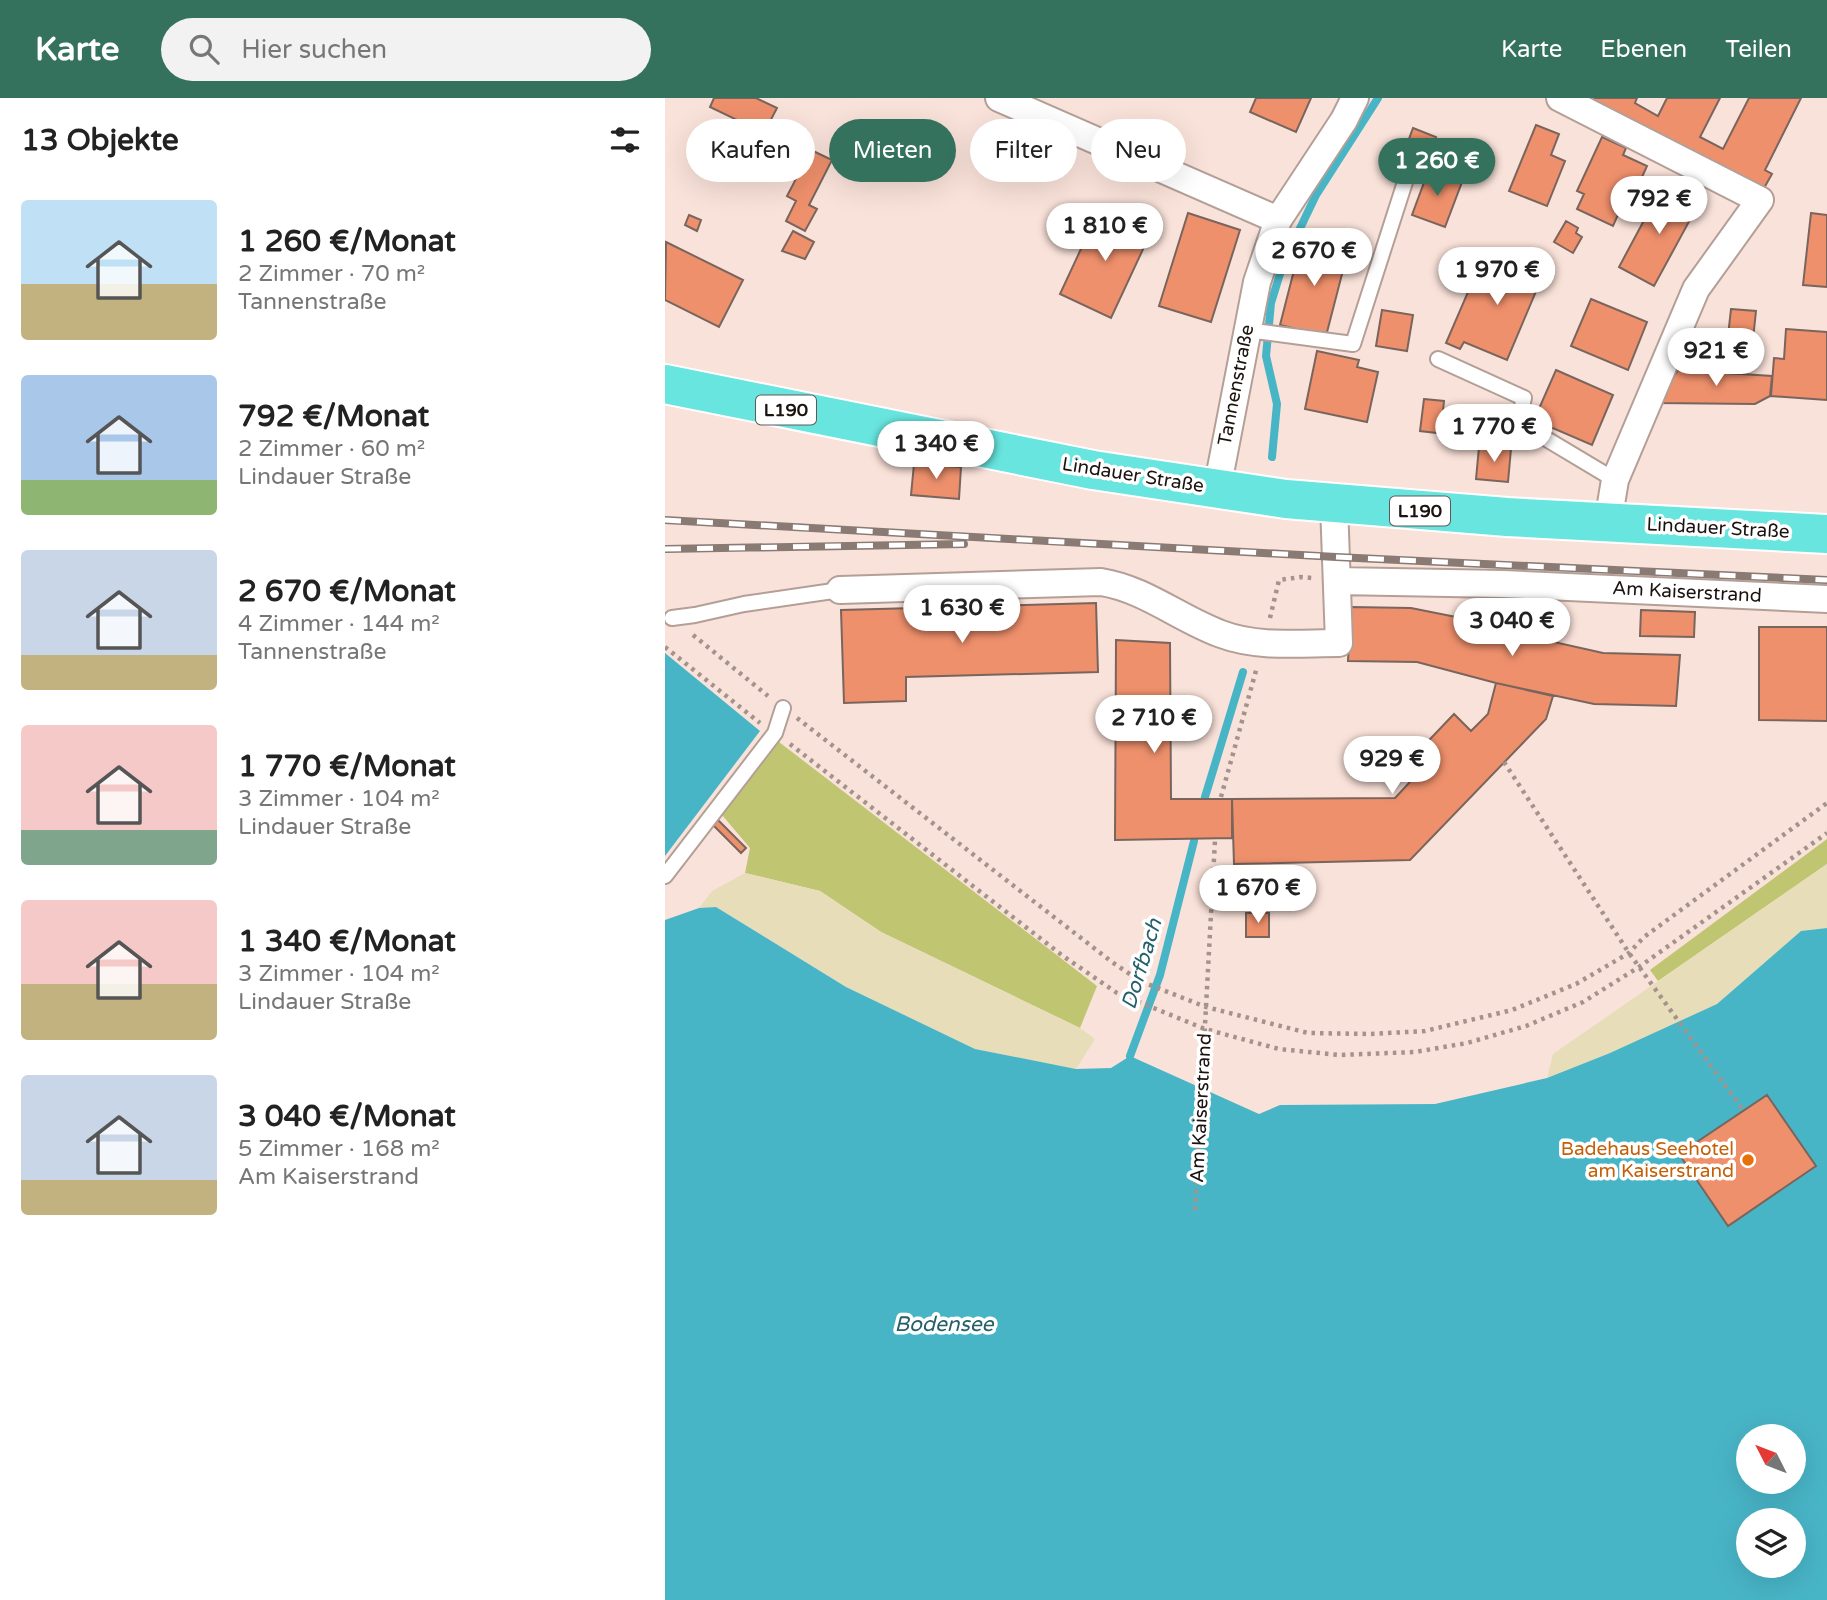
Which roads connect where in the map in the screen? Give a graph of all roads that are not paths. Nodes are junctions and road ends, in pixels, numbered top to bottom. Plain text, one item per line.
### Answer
1 (999, 98) edge
2 (1356, 98) edge
3 (1560, 98) edge
4 (1406, 179) dead end
5 (1278, 220) junction
6 (1254, 331) junction
7 (1438, 359) dead end
8 (665, 384) edge
9 (1615, 480) junction
10 (1217, 489) junction
11 (1334, 504) junction
12 (1608, 522) junction
13 (1827, 534) edge
14 (1337, 581) junction
15 (840, 590) joint
16 (1827, 599) edge
17 (672, 618) road end
18 (783, 708) road end
19 (665, 876) edge

1 - 5 street
2 - 5 street, Tannenstraße
3 - 9 street
4 - 6 lane
5 - 6 street, Tannenstraße
6 - 10 street, Tannenstraße
7 - 9 lane
8 - 10 main road, Lindauer Straße / L190
9 - 12 street
10 - 11 main road, Lindauer Straße / L190
11 - 12 main road, Lindauer Straße / L190
11 - 14 street
12 - 13 main road, Lindauer Straße / L190
14 - 15 street
14 - 16 street, Am Kaiserstrand
15 - 17 lane
18 - 19 lane

